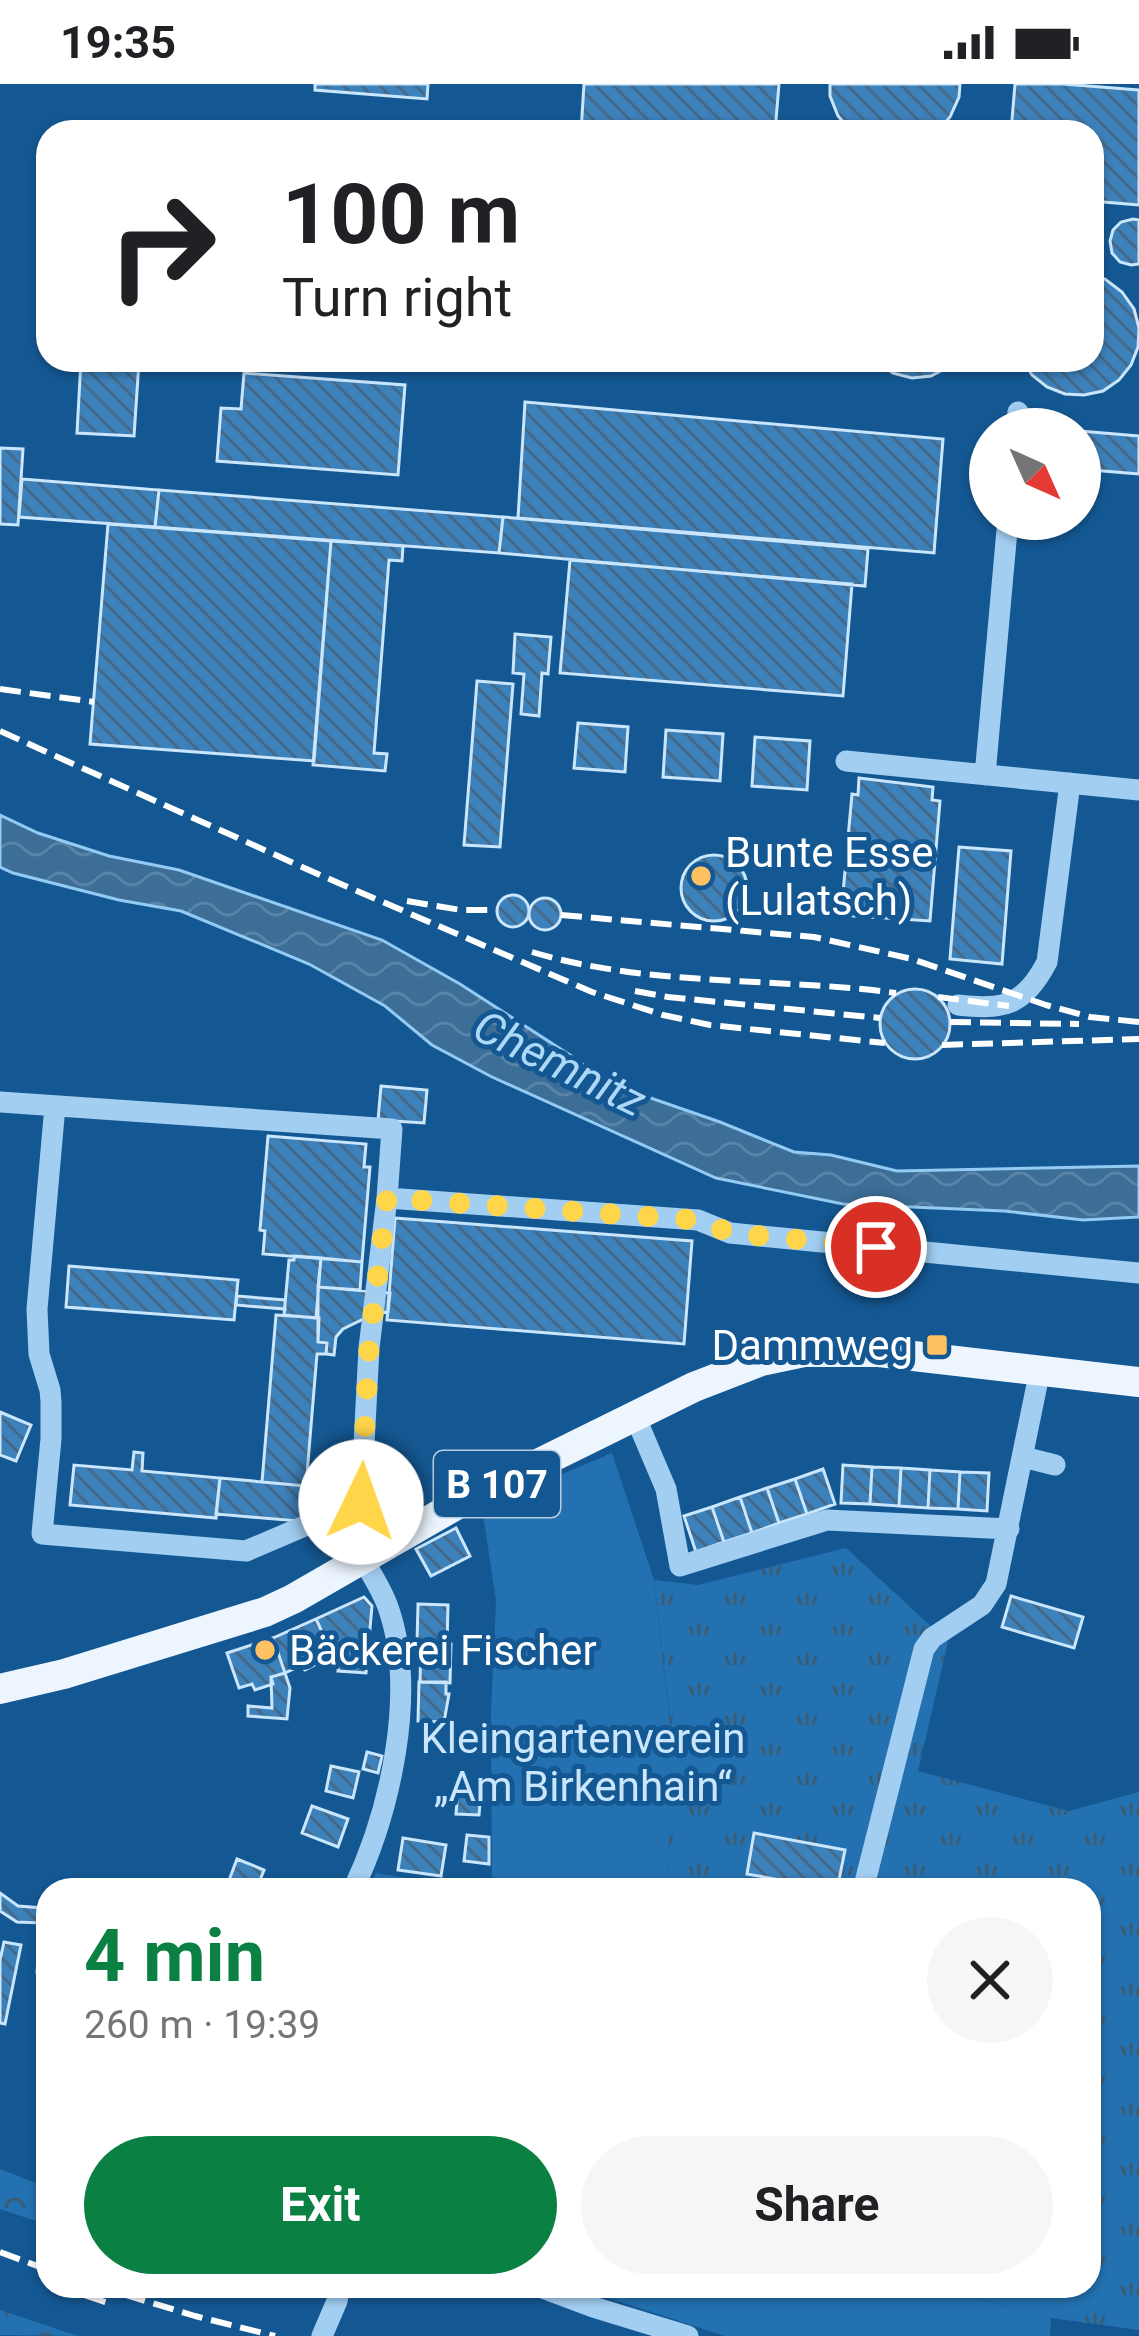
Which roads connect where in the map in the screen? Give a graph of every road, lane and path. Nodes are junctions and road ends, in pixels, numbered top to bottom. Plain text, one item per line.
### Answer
1 (1006, 540) edge
2 (846, 761) dead end
3 (985, 775) junction
4 (1070, 783) junction
5 (1139, 790) edge
6 (958, 1005) dead end
7 (0, 1102) edge
8 (55, 1106) junction
9 (387, 1198) junction
10 (1139, 1273) edge
11 (1040, 1370) junction
12 (1139, 1382) edge
13 (635, 1416) junction
14 (1023, 1457) junction
15 (1055, 1465) dead end
16 (361, 1502) junction
17 (1009, 1529) junction
18 (374, 1551) junction
19 (0, 1689) edge
20 (358, 1878) edge
21 (866, 1878) edge
22 (337, 2298) edge
23 (569, 2298) edge
24 (322, 2336) edge
25 (688, 2336) edge

1 - 3 street
2 - 3 street
3 - 4 street
4 - 5 street
4 - 6 street
7 - 8 street
8 - 9 street
8 - 16 street
9 - 10 street
9 - 16 street
11 - 12 main road, B 107
11 - 13 main road, B 107
11 - 14 street
13 - 17 street
13 - 18 main road, B 107
14 - 15 street
14 - 17 street
16 - 18 street
17 - 21 street
18 - 19 main road, B 107
18 - 20 street
22 - 24 street
23 - 25 street

